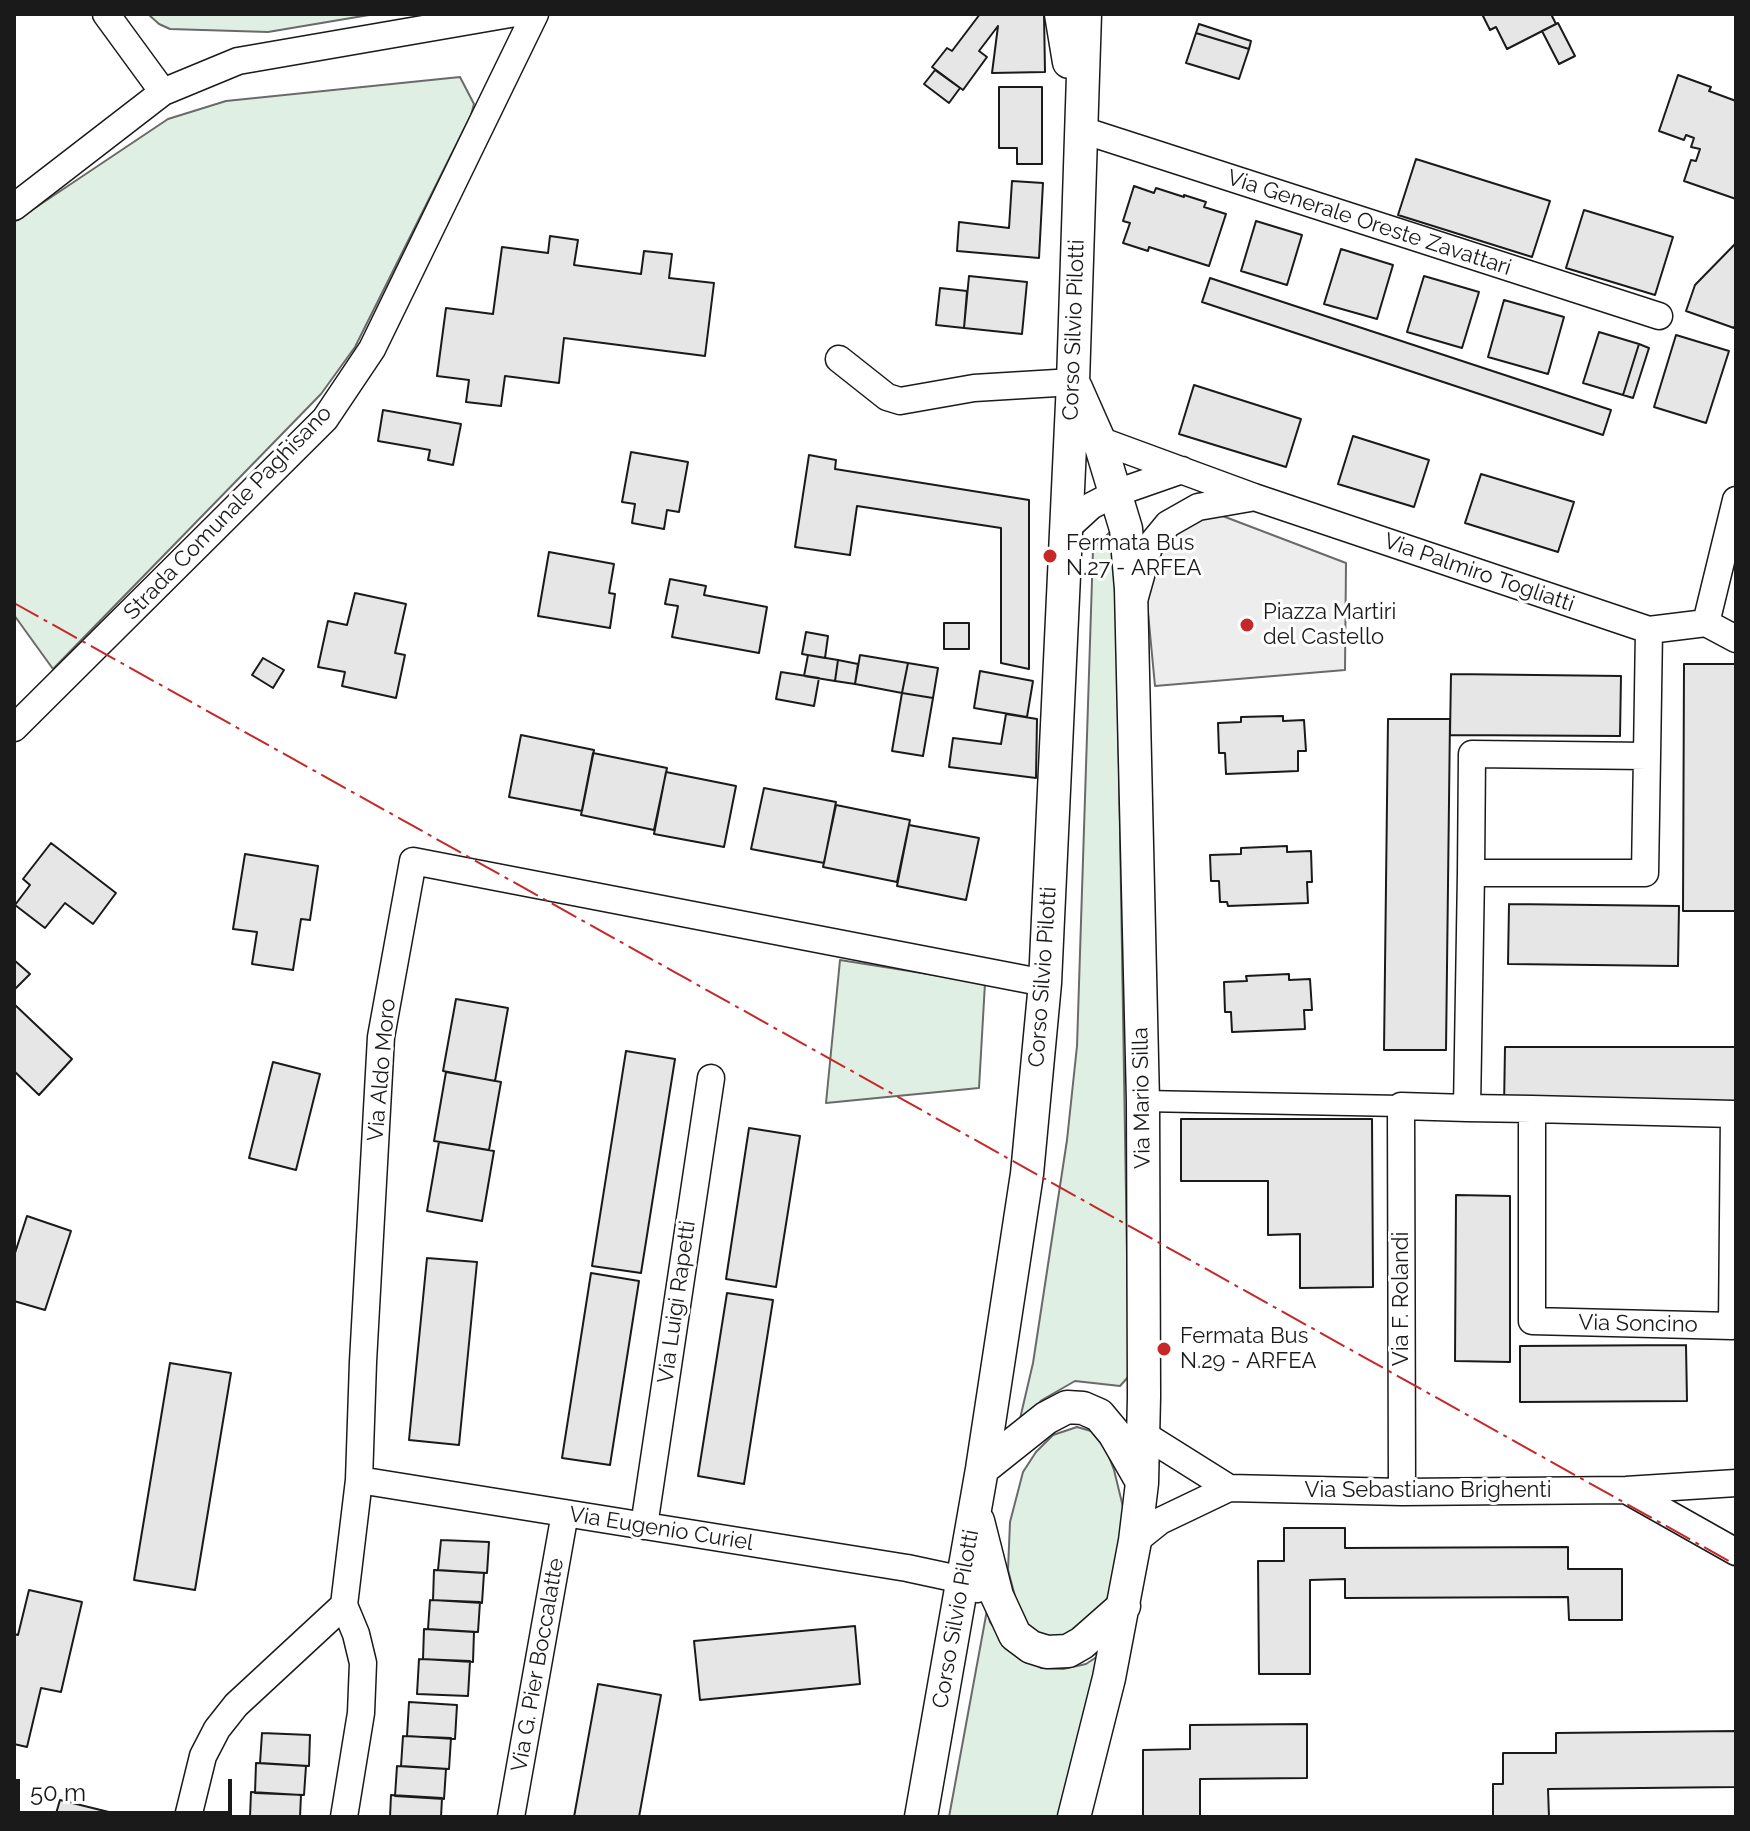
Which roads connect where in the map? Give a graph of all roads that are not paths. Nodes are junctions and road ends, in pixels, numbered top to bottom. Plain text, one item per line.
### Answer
1 (106, 14) edge
2 (510, 14) edge
3 (535, 14) edge
4 (1061, 14) edge
5 (1085, 14) edge
6 (163, 92) junction
7 (1079, 129) junction
8 (14, 207) edge
9 (1659, 316) dead end
10 (839, 359) dead end
11 (1073, 382) junction
12 (1099, 440) junction
13 (1182, 470) junction
14 (1116, 493) junction
15 (1254, 497) junction
16 (1736, 500) edge
17 (1067, 528) junction
18 (1132, 610) junction
19 (1706, 623) junction
20 (1649, 630) junction
21 (1736, 639) edge
22 (14, 728) edge
23 (1647, 756) junction
24 (1471, 873) junction
25 (1045, 983) junction
26 (711, 1078) dead end
27 (1143, 1101) junction
28 (1401, 1106) junction
29 (1467, 1108) junction
30 (1532, 1109) junction
31 (1143, 1434) junction
32 (982, 1469) junction
33 (359, 1480) junction
34 (1142, 1483) junction
35 (1736, 1483) edge
36 (1229, 1488) junction
37 (1626, 1490) junction
38 (1402, 1492) junction
39 (975, 1511) junction
40 (565, 1513) junction
41 (644, 1526) junction
42 (1135, 1541) junction
43 (1736, 1552) edge
44 (963, 1580) junction
45 (999, 1602) junction
46 (344, 1605) junction
47 (1124, 1606) junction
48 (188, 1817) edge
49 (344, 1817) edge
50 (511, 1817) edge
51 (921, 1817) edge
52 (1074, 1817) edge

1 - 6 street
2 - 6 street
3 - 22 street, Strada Comunale Paghisano
4 - 7 street, Corso Silvio Pilotti
5 - 7 street, Corso Silvio Pilotti
6 - 8 street
7 - 9 street, Via Generale Oreste Zavattari
7 - 11 street, Corso Silvio Pilotti
10 - 11 street
11 - 12 street, Via Mario Silla
11 - 17 street, Corso Silvio Pilotti
12 - 13 street, Via Palmiro Togliatti
12 - 14 street, Via Mario Silla
13 - 14 street
13 - 15 street, Via Palmiro Togliatti
14 - 17 street
14 - 18 street, Via Mario Silla
15 - 18 street, Via Palmiro Togliatti
15 - 20 street, Via Palmiro Togliatti
16 - 19 street
17 - 25 street, Corso Silvio Pilotti
18 - 27 street, Via Mario Silla
19 - 20 street, Via Palmiro Togliatti
19 - 21 street
20 - 23 street
23 - 24 street
23 - 24 street
24 - 29 street
25 - 32 street, Corso Silvio Pilotti
25 - 33 street, Via Aldo Moro
26 - 41 street, Via Luigi Rapetti
27 - 28 street, Via Soncino
27 - 31 street, Via Mario Silla
28 - 29 street, Via Soncino
28 - 38 street, Via F. Rolandi
29 - 30 street, Via Soncino
30 - 30 street, Via Soncino
31 - 34 street, Via Mario Silla
31 - 36 street
32 - 34 street
32 - 39 street, Corso Silvio Pilotti
33 - 40 street, Via Eugenio Curiel
33 - 46 street, Via Aldo Moro
34 - 42 street, Via Mario Silla
35 - 37 street, Via Sebastiano Brighenti
36 - 38 street, Via Sebastiano Brighenti
36 - 42 street
37 - 38 street, Via Sebastiano Brighenti
37 - 43 street, Via Sebastiano Brighenti
39 - 44 street, Corso Silvio Pilotti
39 - 45 street
40 - 41 street, Via Eugenio Curiel
40 - 50 street, Via G. Pier Boccalatte
41 - 44 street, Via Eugenio Curiel
42 - 47 street, Via Mario Silla
44 - 45 street, Via Eugenio Curiel
44 - 51 street, Corso Silvio Pilotti
45 - 47 street
46 - 48 street
46 - 49 street
47 - 52 street, Via Mario Silla

